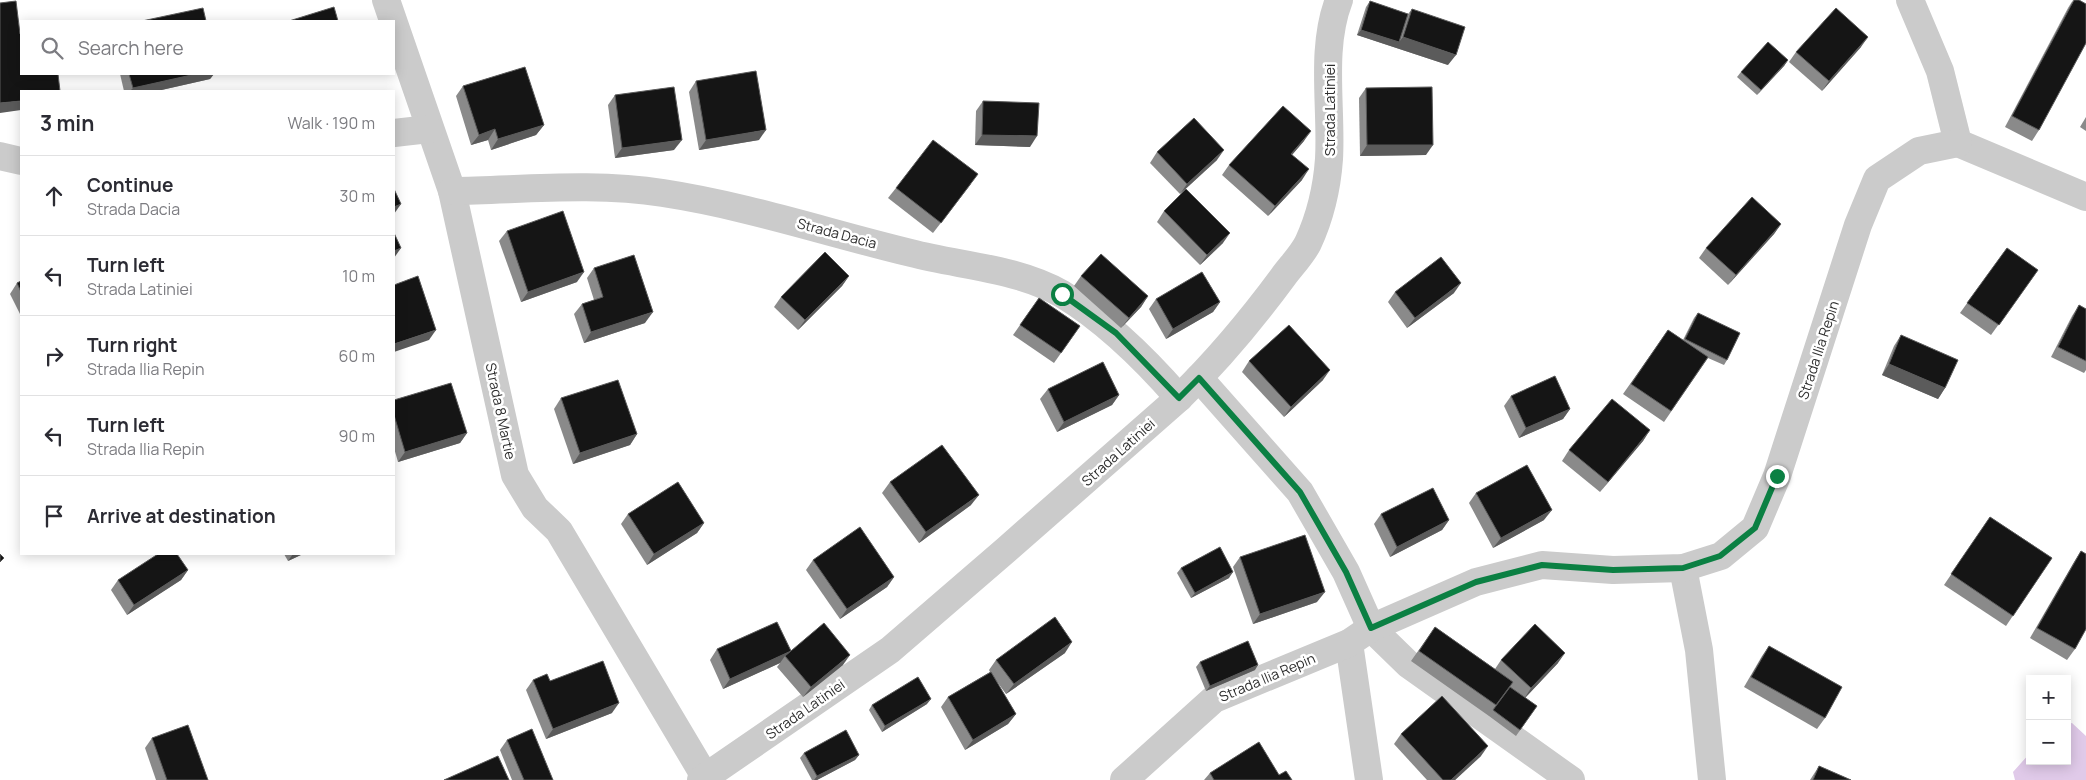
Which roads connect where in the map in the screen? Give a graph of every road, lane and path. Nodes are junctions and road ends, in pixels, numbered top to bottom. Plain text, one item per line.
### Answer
1 (386, 0) edge
2 (1339, 0) edge
3 (1910, 0) edge
4 (393, 20) edge
5 (395, 27) edge
6 (429, 129) junction
7 (395, 133) edge
8 (1958, 142) junction
9 (0, 156) edge
10 (20, 161) edge
11 (452, 191) junction
12 (2086, 197) edge
13 (1199, 378) junction
14 (1179, 398) junction
15 (1683, 568) junction
16 (1360, 636) junction
17 (704, 779) edge
18 (1124, 780) edge
19 (1369, 780) edge
20 (1571, 780) edge
21 (1712, 780) edge

1 - 4 street, Strada 8 Martie
2 - 13 street, Strada Latiniei
3 - 8 street
5 - 6 street, Strada 8 Martie
6 - 7 street
6 - 11 street, Strada 8 Martie
8 - 12 street
8 - 15 street, Strada Ilia Repin
9 - 10 street
11 - 14 street, Strada Dacia
11 - 17 street, Strada 8 Martie
13 - 14 street, Strada Latiniei
13 - 16 street
14 - 17 street, Strada Latiniei
15 - 16 street, Strada Ilia Repin
15 - 21 street
16 - 18 street, Strada Ilia Repin
16 - 19 street
16 - 20 street

